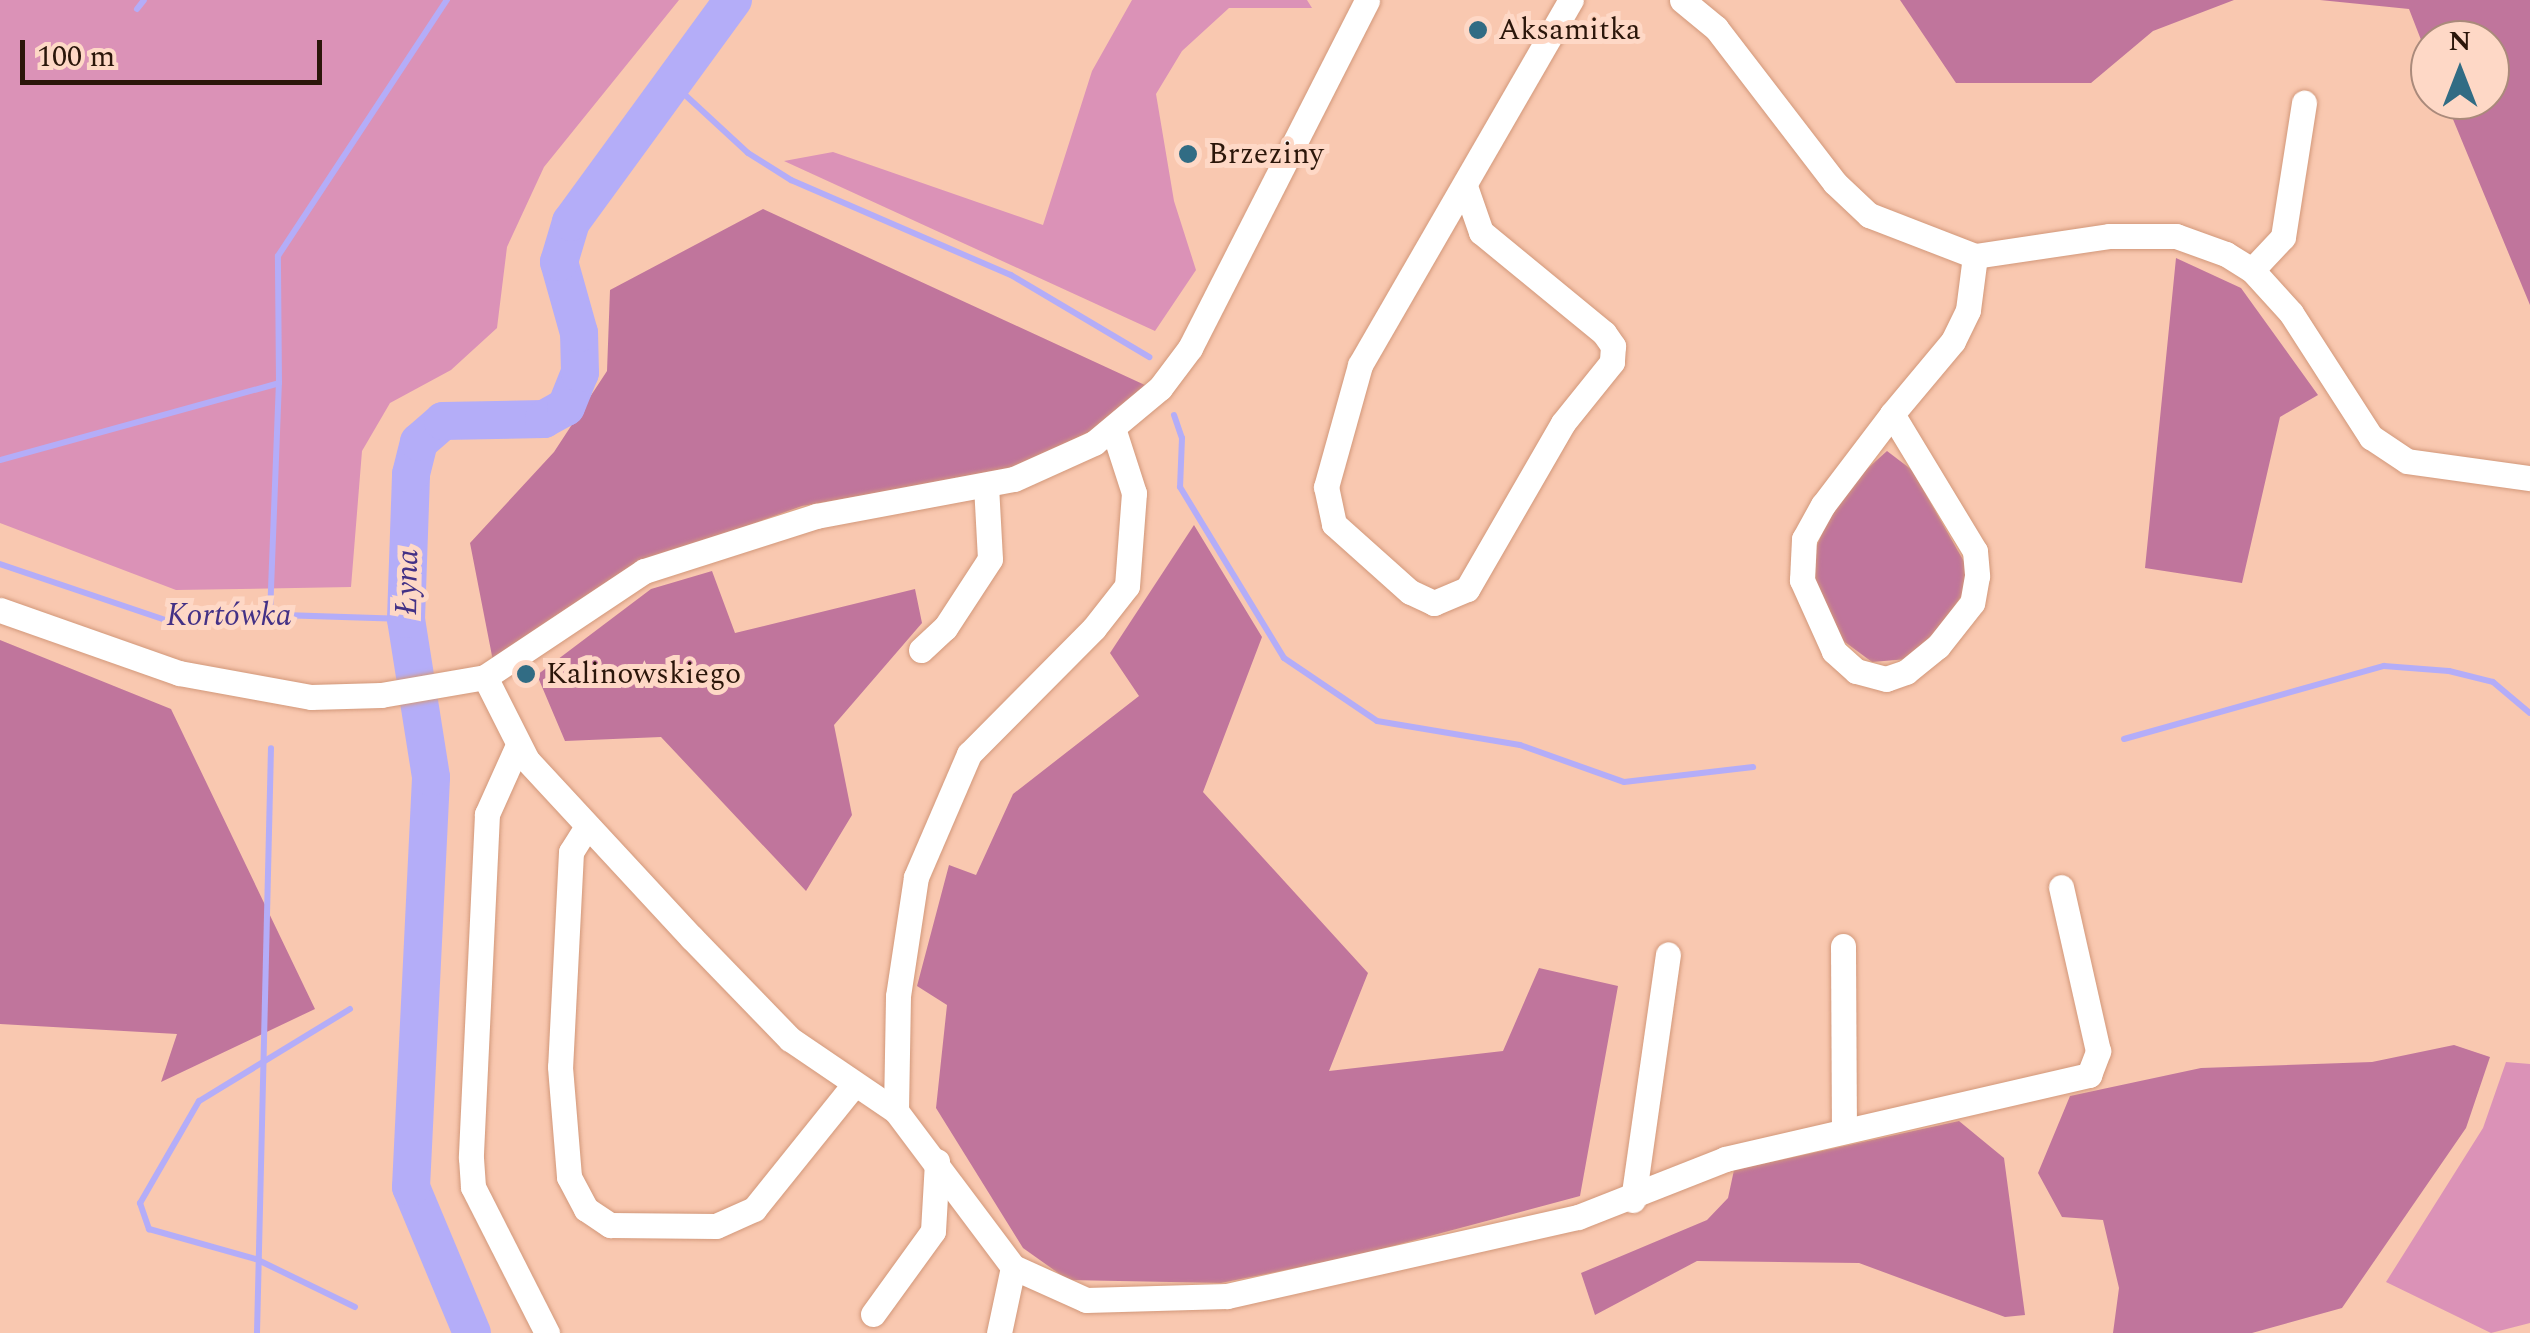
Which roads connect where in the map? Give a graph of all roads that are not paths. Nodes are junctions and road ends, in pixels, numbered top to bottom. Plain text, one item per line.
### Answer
1 (1367, 0) edge
2 (1572, 0) edge
3 (1682, 0) edge
4 (2304, 103) dead end
5 (1465, 186) junction
6 (1975, 256) junction
7 (2252, 270) junction
8 (1892, 414) junction
9 (1113, 428) junction
10 (2530, 478) edge
11 (986, 485) junction
12 (0, 610) edge
13 (921, 650) dead end
14 (485, 678) junction
15 (518, 745) junction
16 (586, 828) junction
17 (2060, 888) dead end
18 (1844, 946) dead end
19 (1668, 954) dead end
20 (852, 1086) junction
21 (896, 1111) junction
22 (1844, 1131) junction
23 (937, 1161) junction
24 (1633, 1200) junction
25 (1013, 1268) junction
26 (874, 1314) dead end
27 (548, 1333) edge
28 (1000, 1333) edge

1 - 9 street
2 - 5 street
3 - 6 street
4 - 7 street
5 - 5 street
6 - 7 street
6 - 8 street
7 - 10 street
8 - 8 street
9 - 11 street
9 - 21 street
11 - 13 street
11 - 14 street
12 - 14 street
14 - 15 street
15 - 16 street
15 - 27 street
16 - 20 street
16 - 20 street
17 - 22 street
18 - 22 street
19 - 24 street
20 - 21 street
21 - 23 street
22 - 24 street
23 - 25 street
23 - 26 street
24 - 25 street
25 - 28 street

